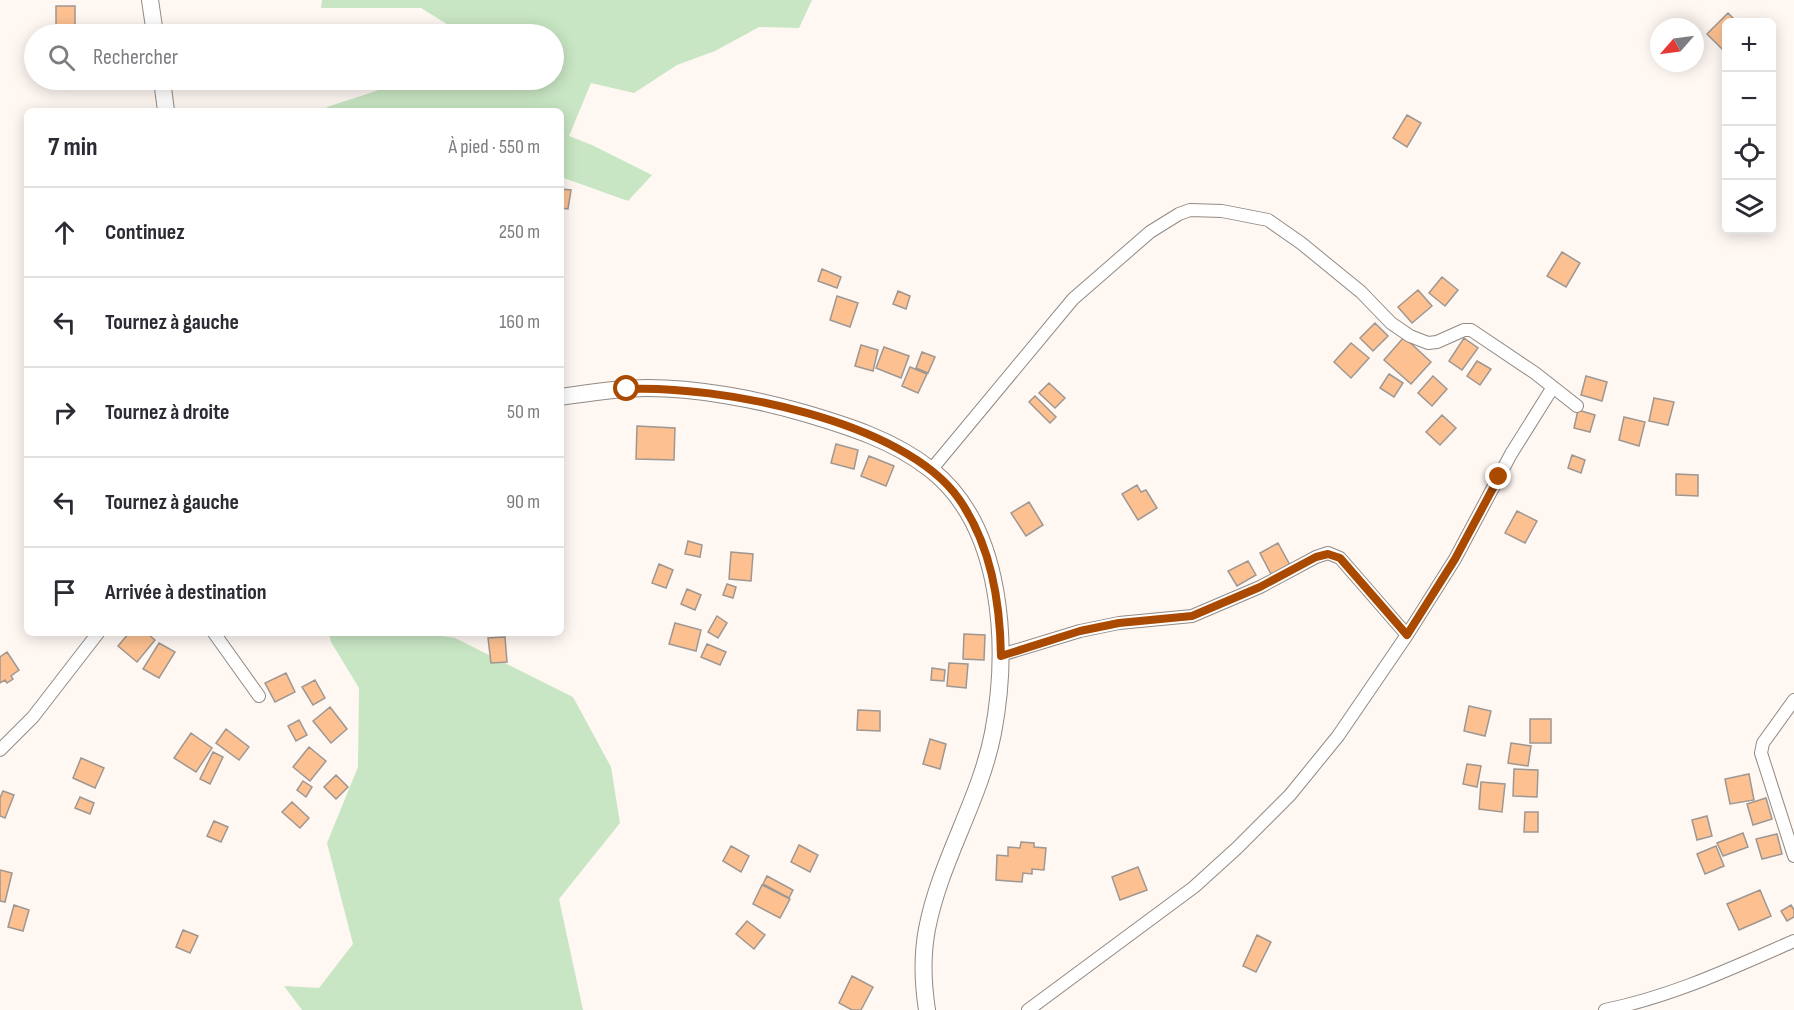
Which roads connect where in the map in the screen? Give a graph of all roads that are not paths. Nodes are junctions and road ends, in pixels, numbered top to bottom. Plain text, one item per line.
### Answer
1 (150, 0) edge
2 (154, 24) edge
3 (163, 90) edge
4 (166, 108) edge
5 (1553, 387) junction
6 (564, 397) edge
7 (1577, 406) dead end
8 (932, 470) junction
9 (1407, 635) junction
10 (96, 636) edge
11 (216, 636) edge
12 (1001, 656) junction
13 (259, 696) dead end
14 (1794, 700) edge
15 (0, 750) edge
16 (1794, 856) edge
17 (1794, 941) edge
18 (927, 1010) edge
19 (1028, 1010) edge
20 (1605, 1010) edge

1 - 2 street
3 - 4 street
5 - 7 street
5 - 8 street
5 - 9 street
6 - 8 street
8 - 12 street
9 - 12 street
9 - 19 street
10 - 15 street
11 - 13 street
12 - 18 street
14 - 16 street
17 - 20 street

